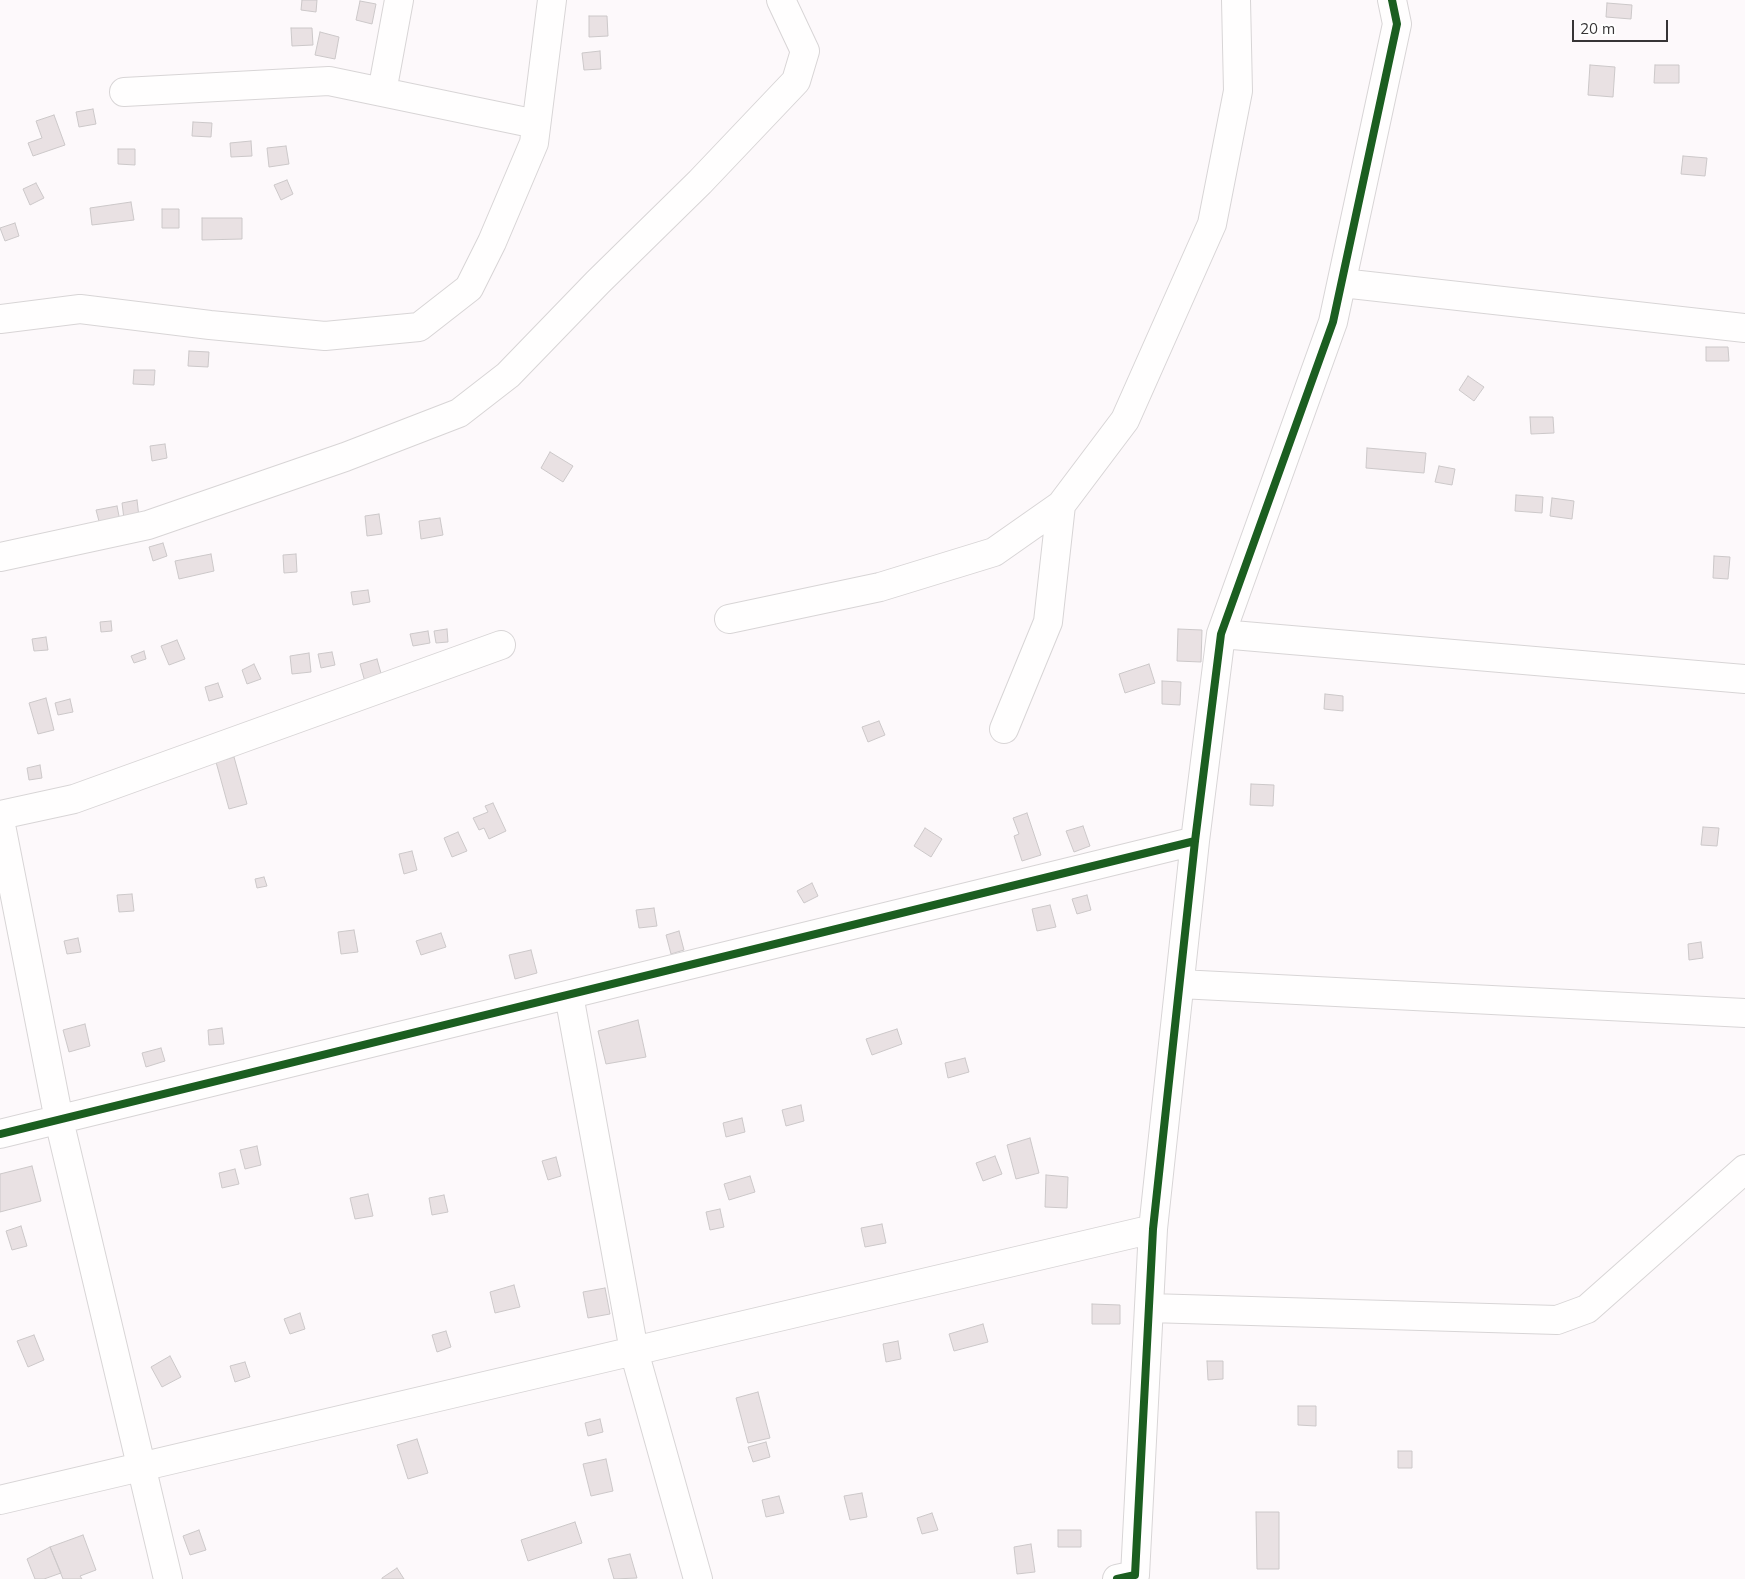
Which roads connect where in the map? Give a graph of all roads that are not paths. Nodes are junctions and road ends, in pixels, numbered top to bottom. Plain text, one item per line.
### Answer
1 (399, 0) edge
2 (552, 0) edge
3 (781, 0) edge
4 (1236, 0) edge
5 (1392, 0) edge
6 (124, 92) dead end
7 (382, 92) junction
8 (536, 124) junction
9 (1342, 283) junction
10 (0, 319) edge
11 (1745, 328) edge
12 (1061, 506) junction
13 (0, 557) edge
14 (729, 619) dead end
15 (1221, 634) junction
16 (501, 645) dead end
17 (1745, 679) edge
18 (1004, 728) dead end
19 (0, 815) edge
20 (0, 820) edge
21 (1195, 841) junction
22 (1180, 984) junction
23 (569, 995) junction
24 (1745, 1013) edge
25 (59, 1120) junction
26 (0, 1134) edge
27 (1745, 1169) edge
28 (1153, 1229) junction
29 (1149, 1308) junction
30 (634, 1351) junction
31 (141, 1467) junction
32 (0, 1500) edge
33 (168, 1579) edge
34 (698, 1579) edge
35 (1118, 1579) edge

1 - 7 street
2 - 8 street
3 - 13 street
4 - 12 street
5 - 9 street
6 - 7 street
7 - 8 street
8 - 10 street
9 - 11 street
9 - 15 street
12 - 14 street
12 - 18 street
15 - 17 street
15 - 21 street
16 - 19 street
20 - 25 street
21 - 22 street
21 - 23 street
22 - 24 street
22 - 28 street
23 - 25 street
23 - 30 street
25 - 26 street
25 - 31 street
27 - 29 street
28 - 29 street
28 - 30 street
29 - 35 street
30 - 31 street
30 - 34 street
31 - 32 street
31 - 33 street

